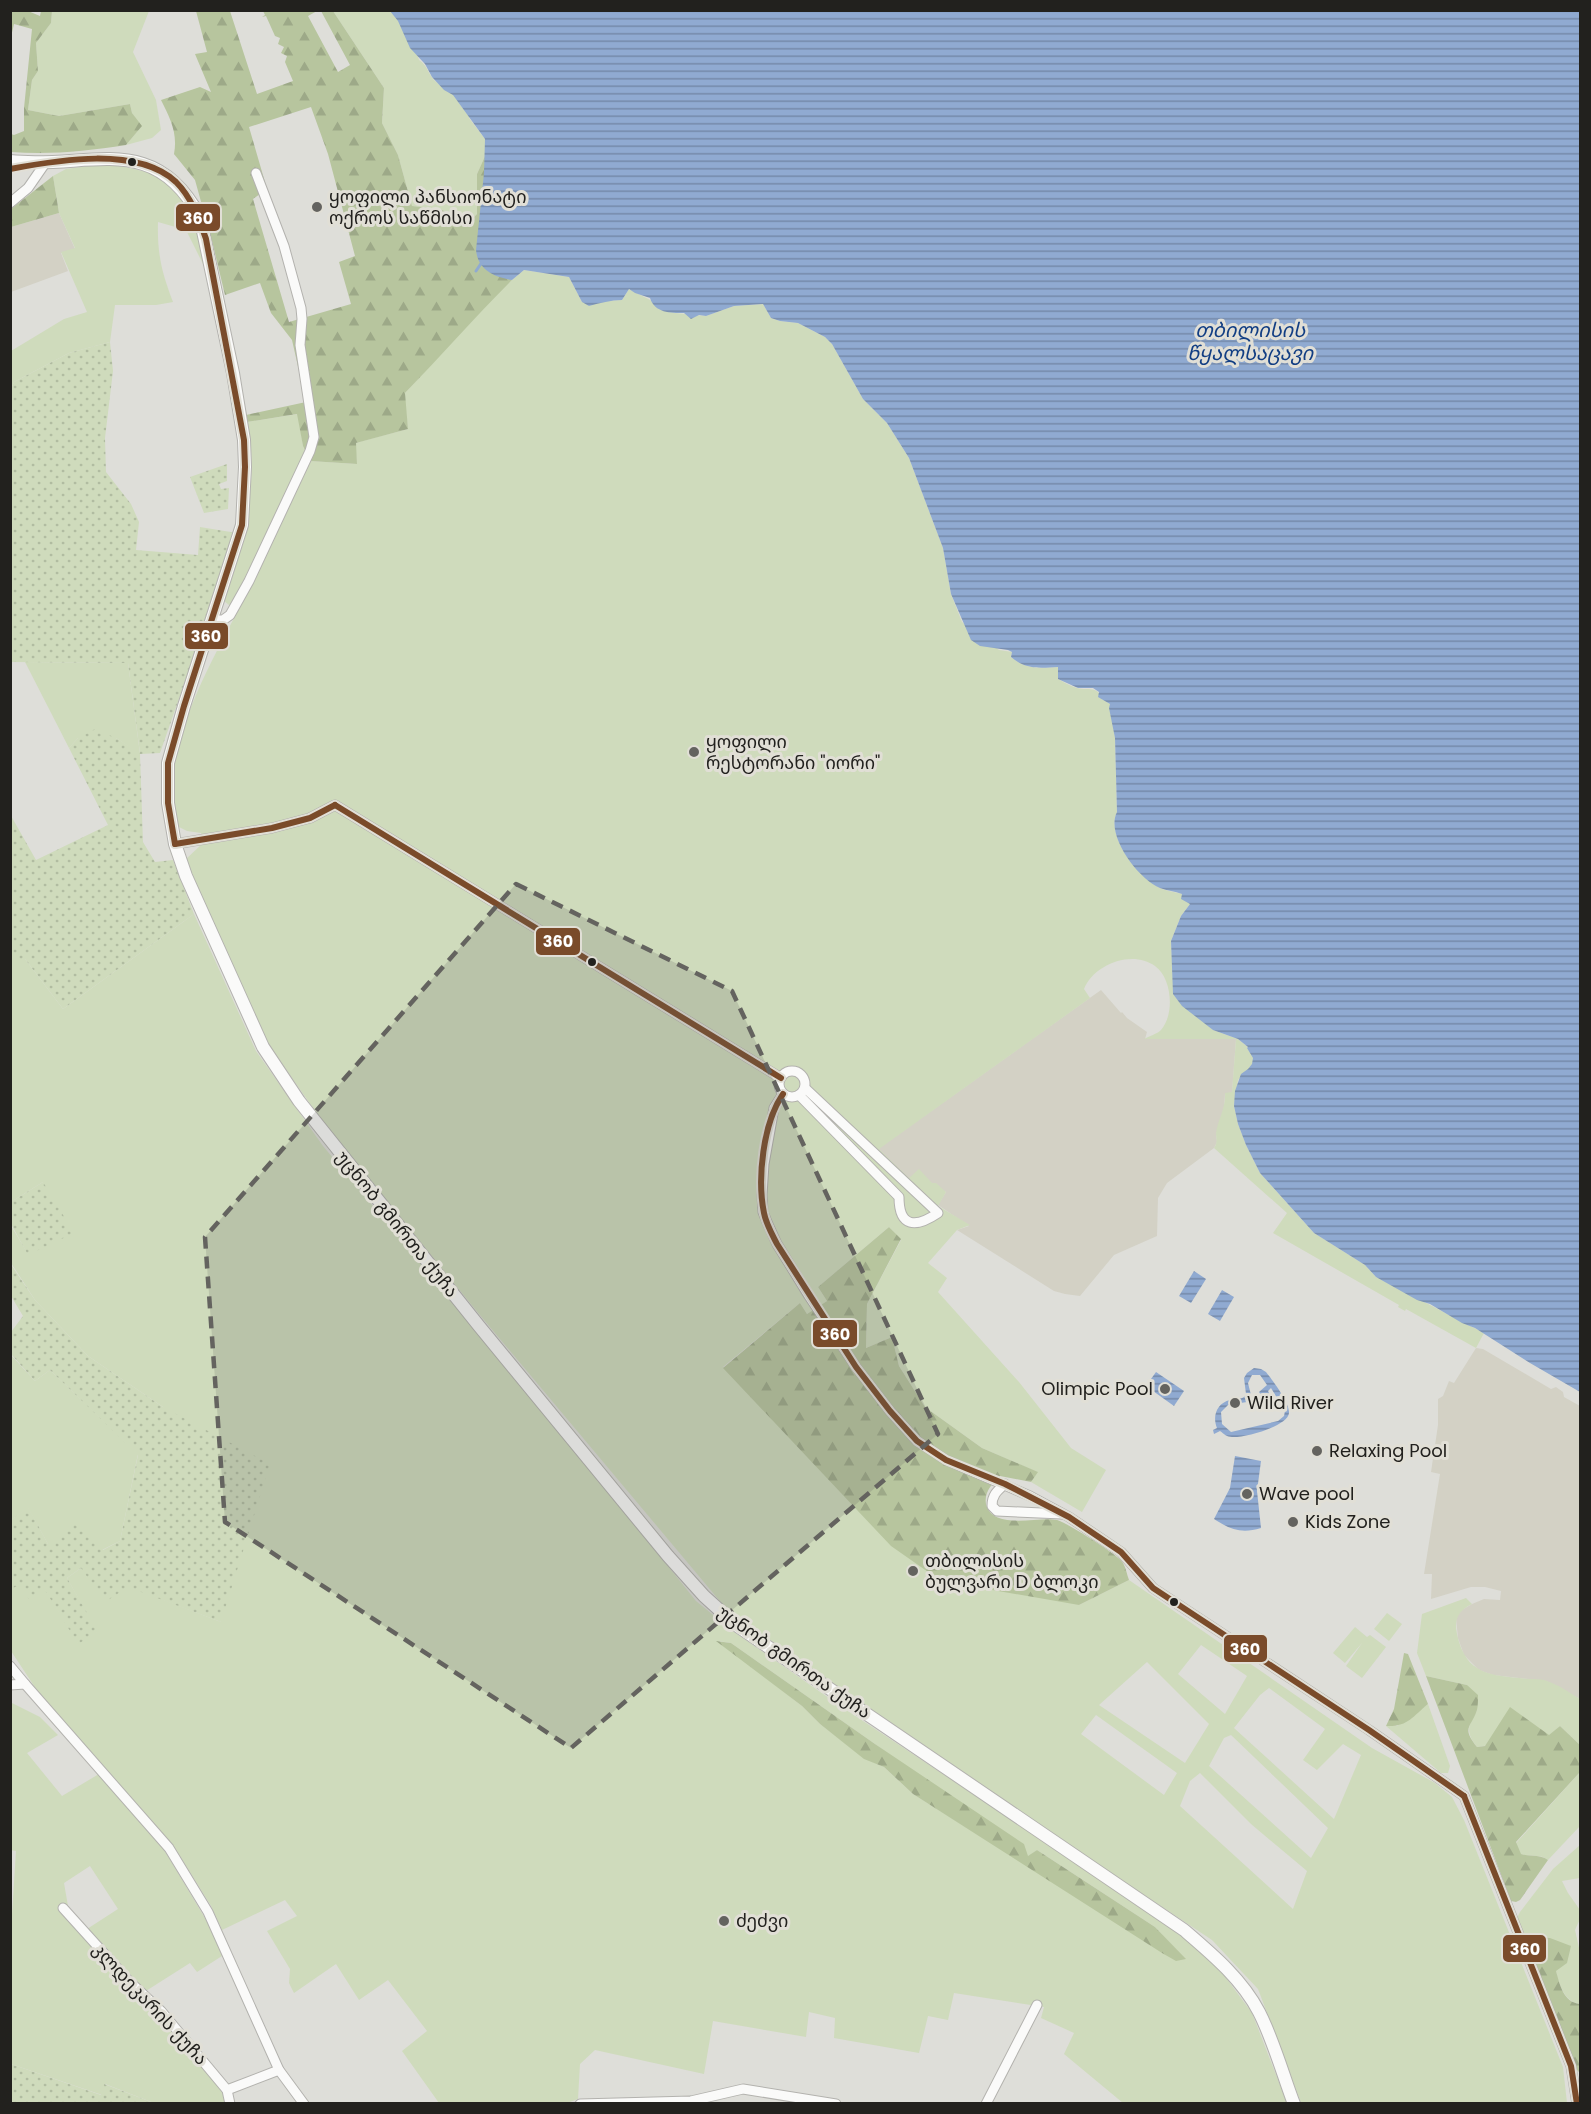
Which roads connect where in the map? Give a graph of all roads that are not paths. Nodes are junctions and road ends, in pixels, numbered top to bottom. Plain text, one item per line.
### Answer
1 (10, 161) edge
2 (41, 163) junction
3 (10, 169) edge
4 (256, 173) dead end
5 (10, 203) edge
6 (212, 620) junction
7 (175, 844) junction
8 (781, 1078) junction
9 (802, 1092) junction
10 (783, 1094) junction
11 (1005, 1484) junction
12 (1064, 1514) junction
13 (10, 1666) edge
14 (24, 1684) junction
15 (10, 1685) edge
16 (63, 1908) dead end
17 (1037, 2005) dead end
18 (279, 2070) junction
19 (1577, 2077) edge
20 (227, 2090) junction
21 (230, 2103) edge
22 (304, 2103) edge
23 (580, 2103) edge
24 (836, 2103) edge
25 (986, 2103) edge
26 (1294, 2103) edge
27 (1579, 2103) edge

1 - 2 main road, უცნობ გმირთა ქუჩა
2 - 3 main road, უცნობ გმირთა ქუჩა
2 - 5 street
2 - 6 main road, უცნობ გმირთა ქუჩა
4 - 6 street
6 - 7 main road, უცნობ გმირთა ქუჩა
7 - 8 street
7 - 26 main road, უცნობ გმირთა ქუჩა
8 - 9 street
8 - 10 street
9 - 9 street
9 - 10 street
10 - 11 street
11 - 12 street
11 - 12 street
12 - 19 street
13 - 14 street
14 - 15 street
14 - 18 street
16 - 20 street, კლდეკარის ქუჩა
17 - 25 street
18 - 20 street
18 - 22 street
19 - 27 street
20 - 21 street, კლდეკარის ქუჩა
23 - 24 street

